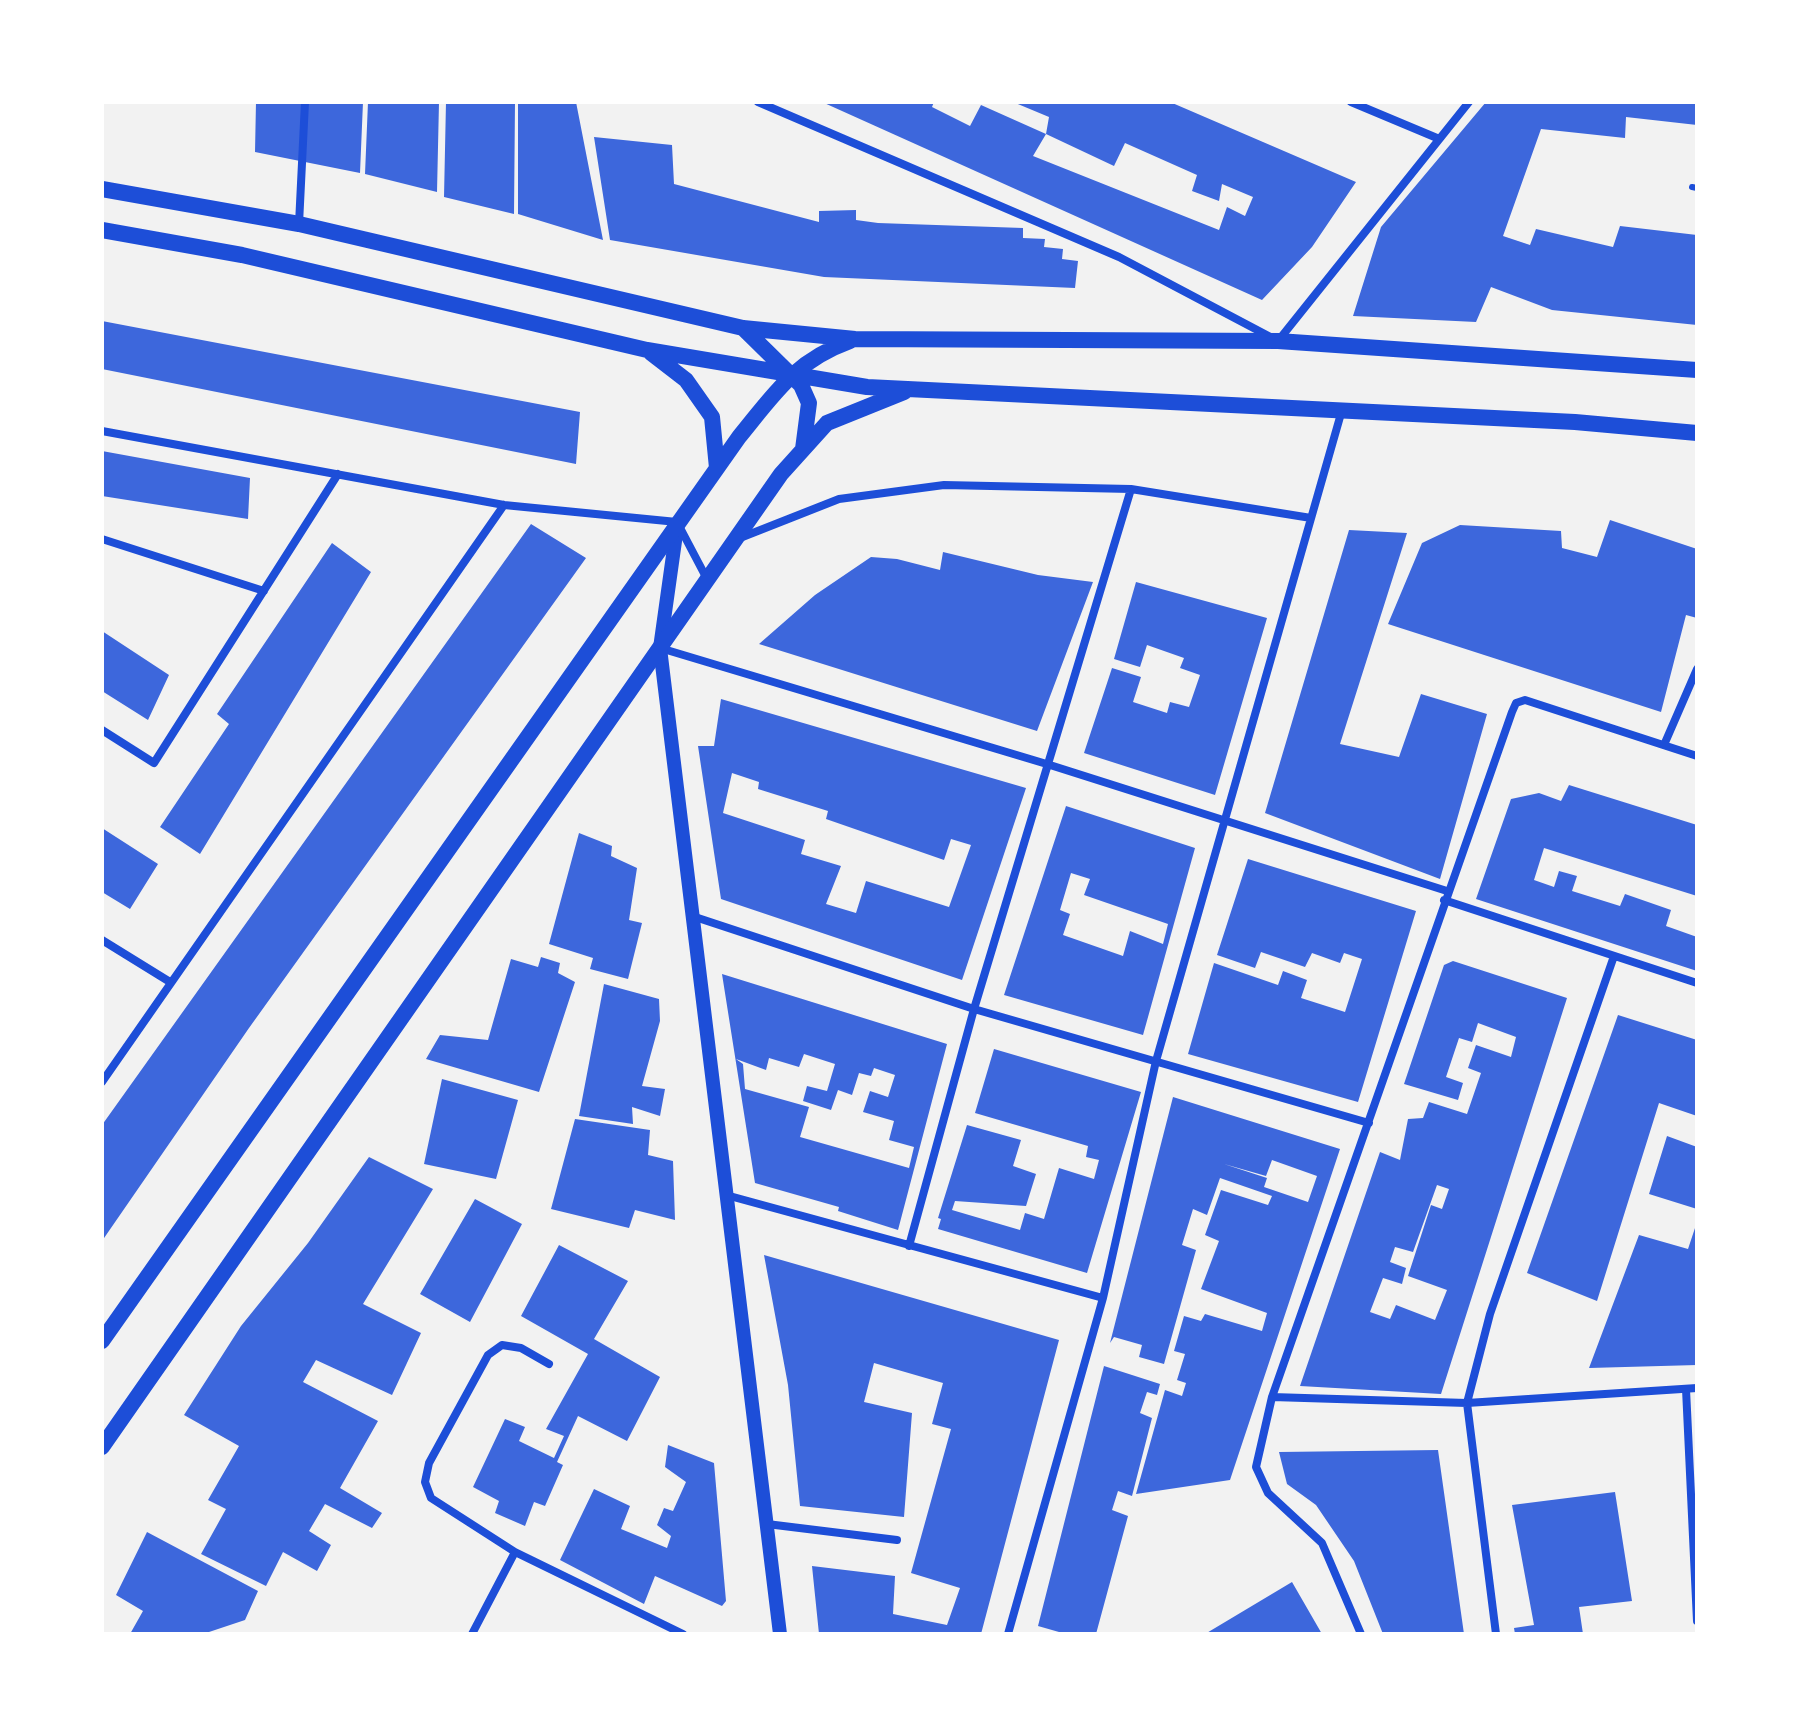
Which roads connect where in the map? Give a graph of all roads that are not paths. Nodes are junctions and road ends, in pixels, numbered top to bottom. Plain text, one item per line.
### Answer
1 (305, 102) edge
2 (758, 102) edge
3 (1351, 102) edge
4 (1469, 102) edge
5 (1437, 138) junction
6 (102, 189) edge
7 (299, 224) junction
8 (102, 230) edge
9 (743, 328) junction
10 (855, 339) junction
11 (1278, 341) junction
12 (647, 350) junction
13 (1697, 370) edge
14 (791, 375) junction
15 (910, 389) junction
16 (1342, 410) junction
17 (102, 431) edge
18 (1697, 433) edge
19 (803, 449) junction
20 (717, 468) junction
21 (338, 474) junction
22 (1131, 489) junction
23 (504, 505) junction
24 (1311, 518) junction
25 (677, 522) junction
26 (102, 539) edge
27 (736, 539) junction
28 (708, 580) junction
29 (264, 591) junction
30 (660, 648) junction
31 (1697, 669) edge
32 (102, 730) edge
33 (1664, 745) junction
34 (1697, 756) edge
35 (1050, 765) junction
36 (1225, 820) junction
37 (1446, 896) junction
38 (692, 916) junction
39 (102, 940) edge
40 (1614, 956) junction
41 (170, 982) junction
42 (1697, 983) edge
43 (974, 1009) junction
44 (1156, 1061) junction
45 (102, 1082) edge
46 (1369, 1123) junction
47 (726, 1195) junction
48 (909, 1246) junction
49 (1103, 1298) junction
50 (102, 1341) edge
51 (549, 1364) dead end
52 (1697, 1388) edge
53 (1686, 1389) junction
54 (1272, 1397) junction
55 (1467, 1403) junction
56 (102, 1447) edge
57 (766, 1524) junction
58 (897, 1540) dead end
59 (515, 1552) junction
60 (1697, 1621) edge
61 (472, 1634) edge
62 (683, 1634) edge
63 (780, 1634) edge
64 (1008, 1634) edge
65 (1361, 1634) edge
66 (1496, 1634) edge

1 - 7 street
2 - 11 street
3 - 5 street
4 - 5 street
5 - 11 street
6 - 7 main road
7 - 9 main road
8 - 12 main road
9 - 10 main road
9 - 14 main road
10 - 11 main road
10 - 14 main road
11 - 13 main road
12 - 14 main road
12 - 20 main road
14 - 15 main road
14 - 19 main road
14 - 20 main road
15 - 16 main road
15 - 19 main road
16 - 18 main road
16 - 24 street
17 - 21 street
19 - 27 main road
20 - 25 main road
21 - 23 street
21 - 29 street
22 - 24 street
22 - 27 street
22 - 35 street
23 - 25 street
23 - 41 street
24 - 36 street
25 - 28 street
25 - 30 street
25 - 50 main road
26 - 29 street
27 - 28 main road
28 - 30 main road
29 - 32 street
30 - 35 street
30 - 38 street
30 - 56 main road
31 - 33 street
33 - 34 street
33 - 37 street
35 - 36 street
35 - 43 street
36 - 37 street
36 - 44 street
37 - 40 street
37 - 46 street
38 - 43 street
38 - 47 street
39 - 41 street
40 - 42 street
40 - 55 street
41 - 45 street
43 - 44 street
43 - 48 street
44 - 46 street
44 - 49 street
46 - 54 street
47 - 48 street
47 - 57 street
48 - 49 street
49 - 64 street
51 - 59 street
52 - 53 street
53 - 55 street
53 - 60 street
54 - 55 street
54 - 65 street
55 - 66 street
57 - 58 street
57 - 63 street
59 - 61 street
59 - 62 street

